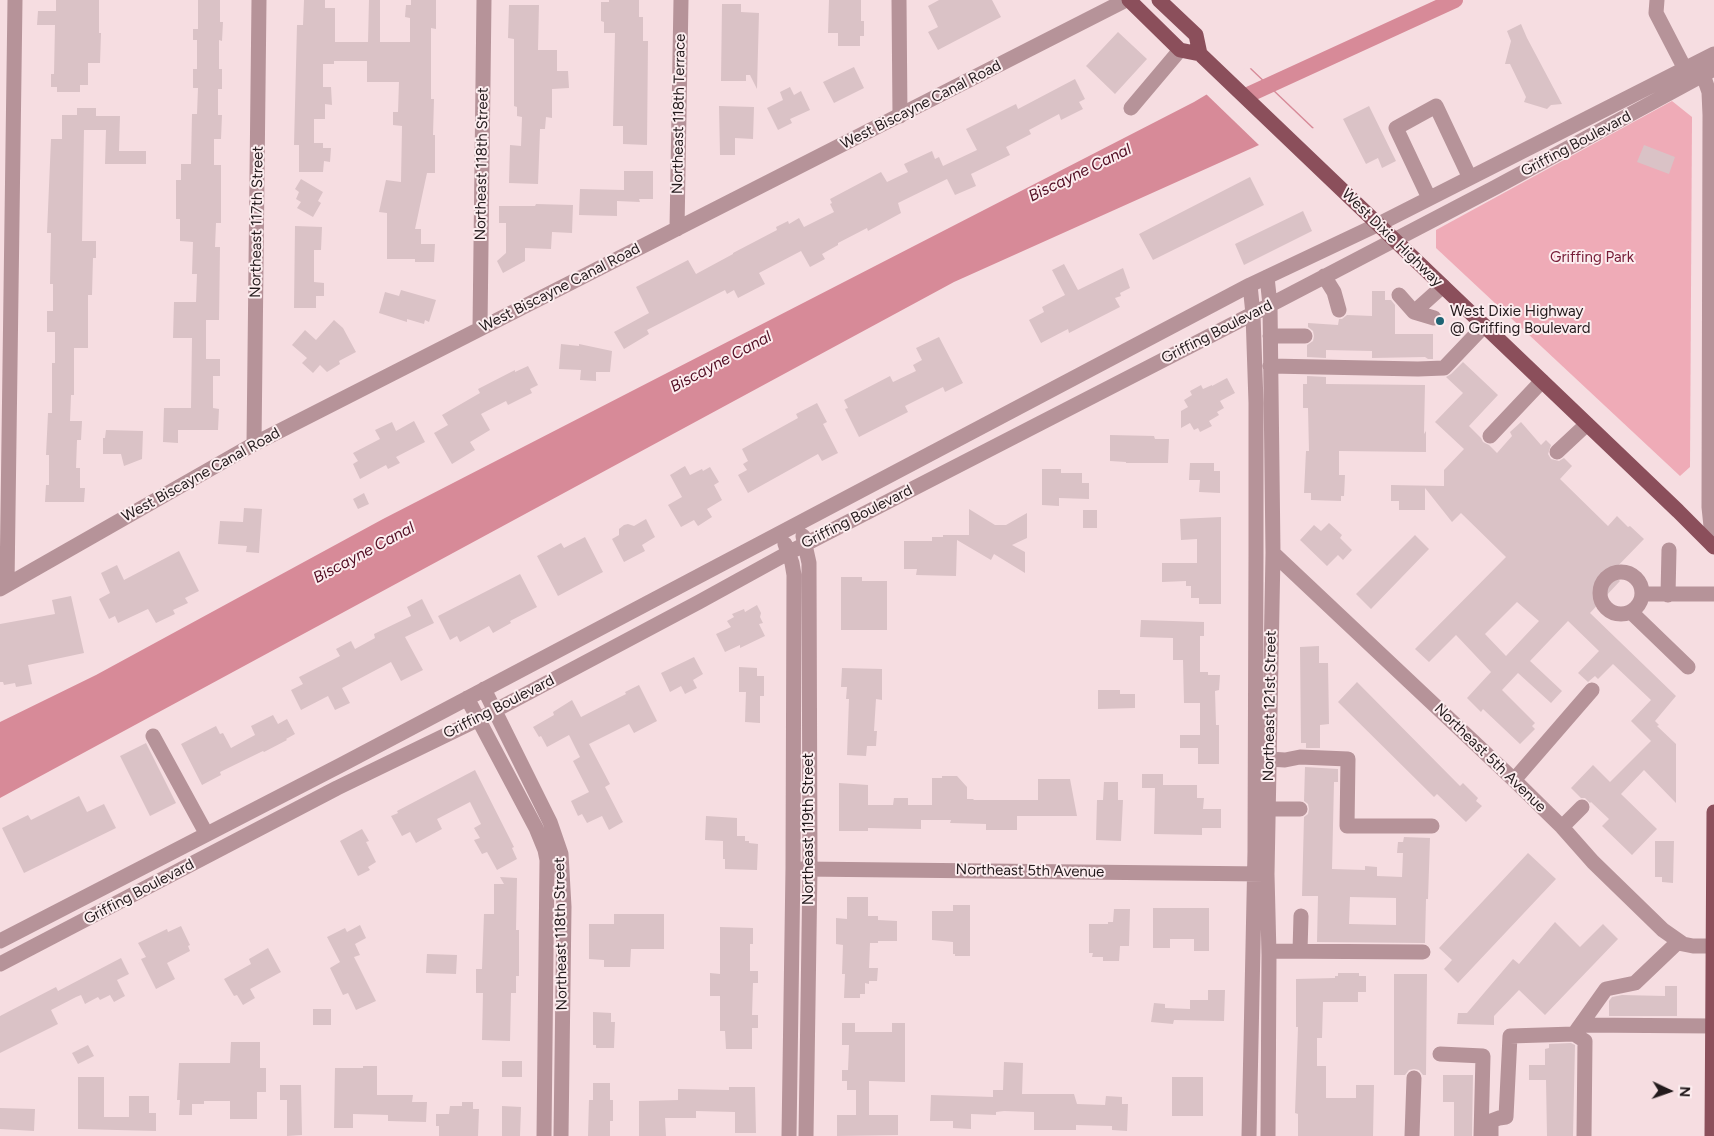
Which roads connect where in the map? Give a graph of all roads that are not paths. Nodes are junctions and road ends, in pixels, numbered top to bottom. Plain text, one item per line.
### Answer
1 (15, 0) edge
2 (260, 0) edge
3 (484, 0) edge
4 (681, 0) edge
5 (899, 0) edge
6 (1127, 0) edge
7 (1159, 0) edge
8 (1657, 0) edge
9 (1180, 50) junction
10 (1200, 54) junction
11 (1714, 54) edge
12 (1700, 69) edge
13 (1131, 108) dead end
14 (900, 116) junction
15 (1470, 178) junction
16 (1429, 198) junction
17 (1379, 224) junction
18 (677, 229) junction
19 (1395, 239) junction
20 (1712, 274) edge
21 (1324, 276) junction
22 (1267, 277) junction
23 (1250, 285) junction
24 (1443, 286) junction
25 (1712, 290) edge
26 (1398, 295) dead end
27 (1270, 305) junction
28 (1339, 310) dead end
29 (1414, 312) junction
30 (1253, 314) junction
31 (1434, 318) dead end
32 (1484, 326) junction
33 (480, 328) junction
34 (1270, 336) junction
35 (1305, 336) dead end
36 (1270, 366) junction
37 (1542, 382) junction
38 (1587, 424) junction
39 (1490, 436) dead end
40 (254, 444) junction
41 (1558, 452) dead end
42 (1712, 472) edge
43 (799, 524) junction
44 (782, 533) junction
45 (806, 544) junction
46 (1669, 550) dead end
47 (1714, 550) edge
48 (788, 553) junction
49 (1274, 553) junction
50 (4, 587) edge
51 (1643, 594) junction
52 (1714, 594) edge
53 (1668, 595) junction
54 (1632, 612) junction
55 (1688, 667) dead end
56 (484, 689) junction
57 (1592, 690) dead end
58 (467, 698) junction
59 (496, 710) junction
60 (479, 719) junction
61 (153, 736) dead end
62 (1269, 759) junction
63 (1514, 780) junction
64 (1582, 807) dead end
65 (1268, 809) junction
66 (1300, 810) dead end
67 (1714, 812) edge
68 (1432, 826) dead end
69 (1562, 827) junction
70 (206, 833) junction
71 (793, 868) junction
72 (810, 869) junction
73 (1261, 874) junction
74 (1301, 916) dead end
75 (0, 941) edge
76 (1678, 942) junction
77 (1713, 946) junction
78 (1269, 951) junction
79 (1300, 951) junction
80 (1423, 952) dead end
81 (0, 964) edge
82 (1713, 1026) junction
83 (1578, 1030) junction
84 (1440, 1054) dead end
85 (1414, 1078) dead end
86 (544, 1136) edge
87 (561, 1136) edge
88 (789, 1136) edge
89 (806, 1136) edge
90 (1249, 1136) edge
91 (1268, 1136) edge
92 (1412, 1136) edge
93 (1481, 1136) edge
94 (1490, 1136) edge
95 (1584, 1136) edge
96 (1712, 1136) edge

1 - 50 street
2 - 40 street, Northeast 117th Street
3 - 33 street, Northeast 118th Street
4 - 18 street, Northeast 118th Terrace
5 - 14 street
6 - 9 main road
6 - 14 street, West Biscayne Canal Road
7 - 10 main road, West Dixie Highway
8 - 12 street
9 - 10 main road
9 - 13 street
10 - 17 main road, West Dixie Highway
11 - 12 street, Griffing Boulevard
12 - 15 street, Griffing Boulevard
12 - 19 street, Griffing Boulevard
12 - 20 street
14 - 18 street, West Biscayne Canal Road
15 - 16 street, Griffing Boulevard
15 - 16 street
16 - 17 street, Griffing Boulevard
17 - 19 main road, West Dixie Highway
17 - 22 street, Griffing Boulevard
18 - 33 street, West Biscayne Canal Road
19 - 21 street, Griffing Boulevard
19 - 24 main road, West Dixie Highway
20 - 25 street
21 - 27 street, Griffing Boulevard
21 - 28 street
22 - 23 street, Griffing Boulevard
22 - 27 street, Northeast 121st Street
23 - 30 street, Northeast 121st Street
23 - 43 street, Griffing Boulevard
24 - 29 street
24 - 32 main road, West Dixie Highway
25 - 42 street
26 - 29 street
27 - 30 street, Griffing Boulevard
27 - 34 street, Northeast 121st Street
29 - 31 street
30 - 45 street, Griffing Boulevard
30 - 73 street, Northeast 121st Street
32 - 36 street
32 - 37 main road, West Dixie Highway
33 - 40 street, West Biscayne Canal Road
34 - 35 street
34 - 36 street, Northeast 121st Street
36 - 49 street, Northeast 121st Street
37 - 38 main road, West Dixie Highway
37 - 39 street
38 - 41 street
38 - 47 main road, West Dixie Highway
40 - 50 street, West Biscayne Canal Road
42 - 47 street
43 - 44 street, Griffing Boulevard
43 - 45 street, Northeast 119th Street
44 - 48 street, Northeast 119th Street
44 - 56 street, Griffing Boulevard
45 - 48 street, Griffing Boulevard
45 - 72 street, Northeast 119th Street
46 - 53 street
48 - 59 street, Griffing Boulevard
48 - 71 street, Northeast 119th Street
49 - 62 street, Northeast 121st Street
49 - 63 street, Northeast 5th Avenue
51 - 53 street
51 - 54 street
51 - 54 street
52 - 53 street
54 - 55 street
56 - 58 street, Griffing Boulevard
56 - 59 street, Northeast 118th Street
57 - 63 street
58 - 60 street, Northeast 118th Street
58 - 70 street, Griffing Boulevard
59 - 60 street, Griffing Boulevard
59 - 87 street, Northeast 118th Street
60 - 81 street, Griffing Boulevard
60 - 86 street, Northeast 118th Street
61 - 70 street
62 - 65 street, Northeast 121st Street
62 - 68 street
63 - 69 street, Northeast 5th Avenue
64 - 69 street
65 - 66 street
65 - 73 street, Northeast 121st Street
67 - 77 main road
69 - 76 street, Northeast 5th Avenue
70 - 75 street, Griffing Boulevard
71 - 72 street, Northeast 5th Avenue
71 - 88 street, Northeast 119th Street
72 - 73 street, Northeast 5th Avenue
72 - 89 street, Northeast 119th Street
73 - 78 street, Northeast 121st Street
73 - 90 street, Northeast 121st Street
74 - 79 street
76 - 77 street
76 - 83 street
77 - 82 main road
78 - 79 street
78 - 91 street, Northeast 121st Street
79 - 80 street
82 - 83 street
82 - 96 main road
83 - 94 street
83 - 95 street
84 - 93 street
85 - 92 street

